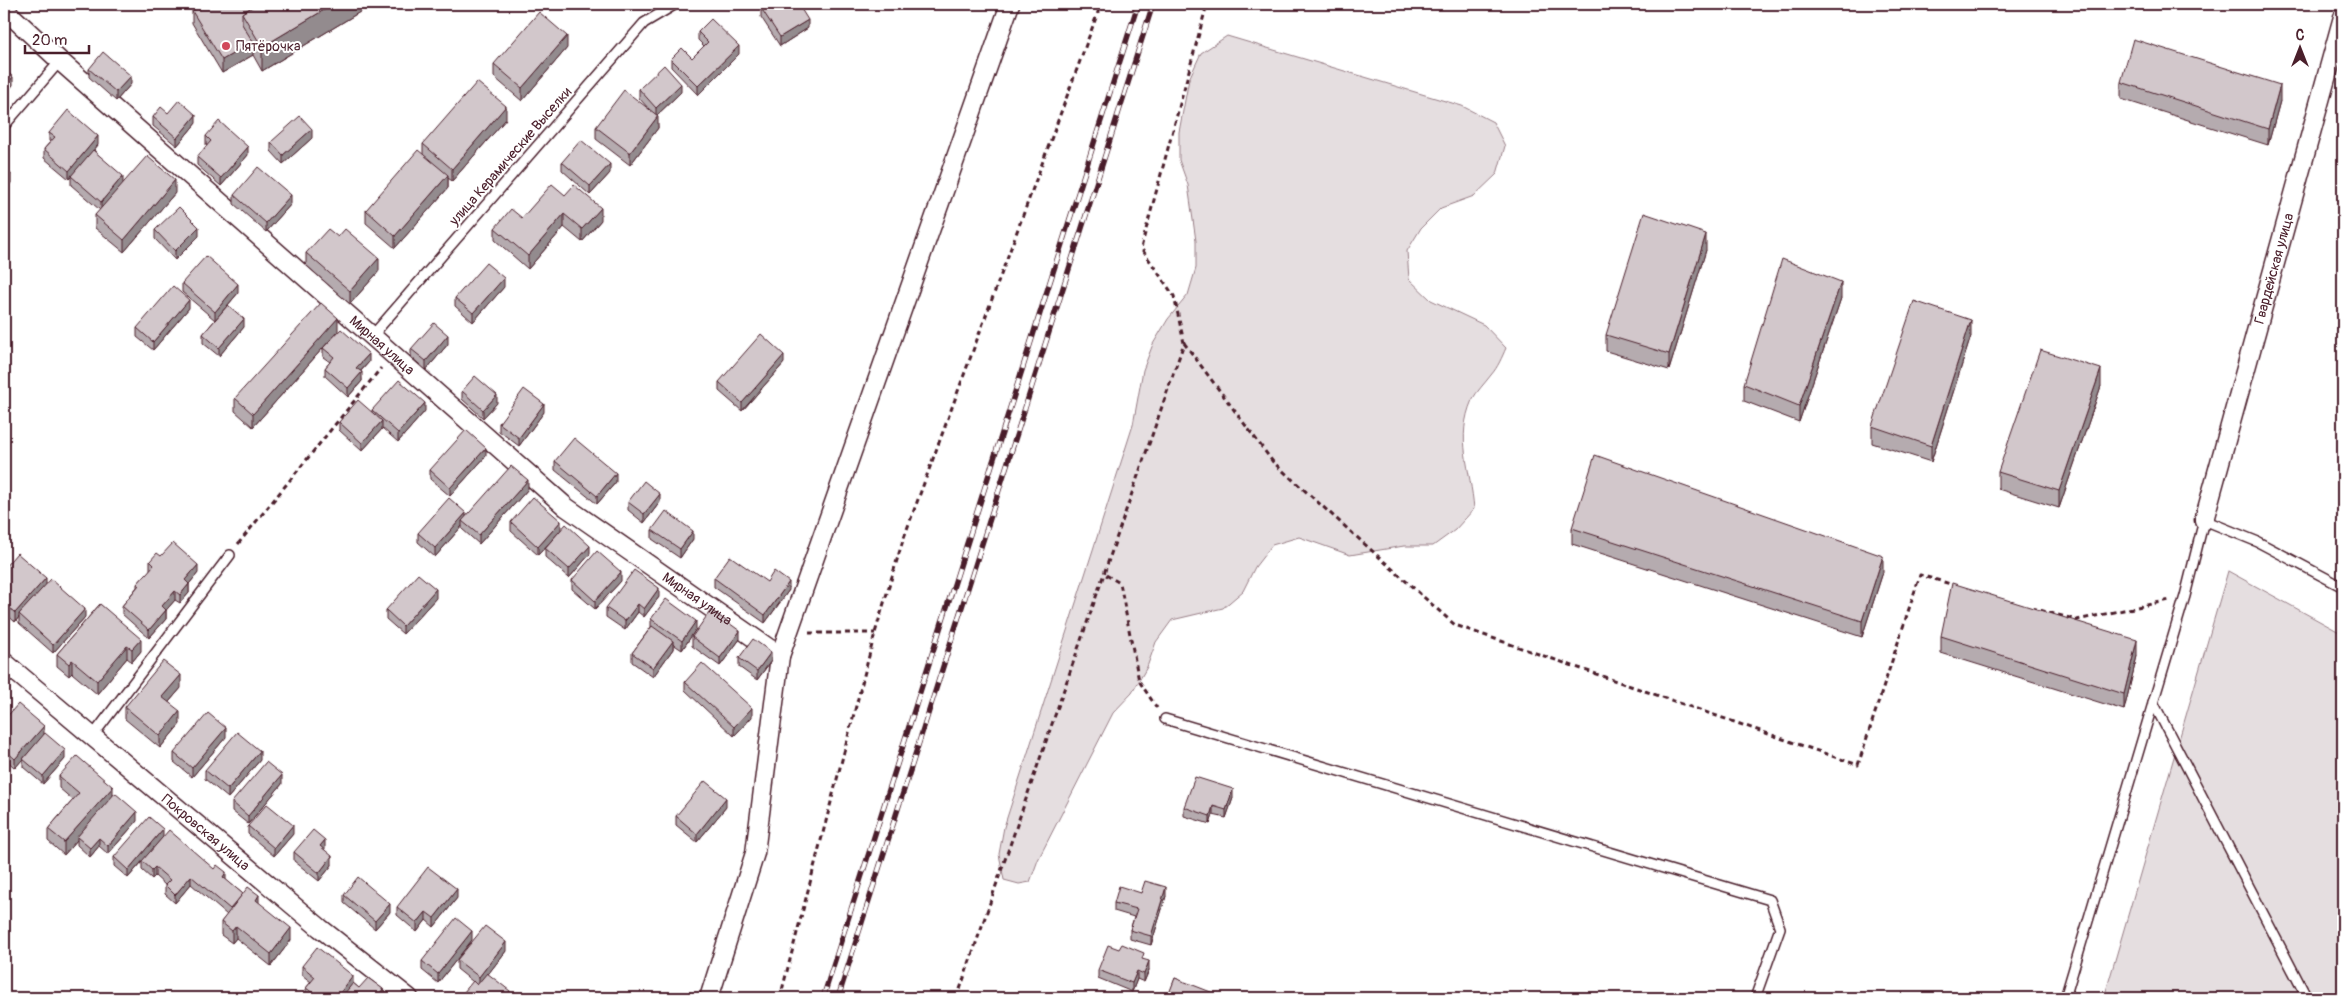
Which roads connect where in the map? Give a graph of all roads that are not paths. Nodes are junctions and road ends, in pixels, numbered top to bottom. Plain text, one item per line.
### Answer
1 (659, 4) edge
2 (676, 4) edge
3 (1010, 4) edge
4 (4, 9) edge
5 (657, 15) junction
6 (2343, 17) edge
7 (60, 61) junction
8 (4, 126) edge
9 (372, 336) junction
10 (2204, 520) junction
11 (230, 555) road end
12 (2343, 587) edge
13 (780, 656) junction
14 (4, 662) edge
15 (2153, 702) junction
16 (1165, 719) road end
17 (92, 737) junction
18 (410, 998) edge
19 (709, 998) edge
20 (1754, 998) edge
21 (2065, 998) edge
22 (2307, 998) edge

1 - 5 lane
2 - 5 lane, улица Керамические Выселки
3 - 13 street
4 - 7 street, Мирная улица
5 - 9 lane, улица Керамические Выселки
6 - 10 street, Гвардейская улица
7 - 8 lane
7 - 9 street, Мирная улица
9 - 13 street, Мирная улица
10 - 12 lane
10 - 15 lane
11 - 17 lane
13 - 19 street
14 - 17 street, Покровская улица
15 - 21 lane
15 - 22 lane
16 - 20 lane
17 - 18 street, Покровская улица

